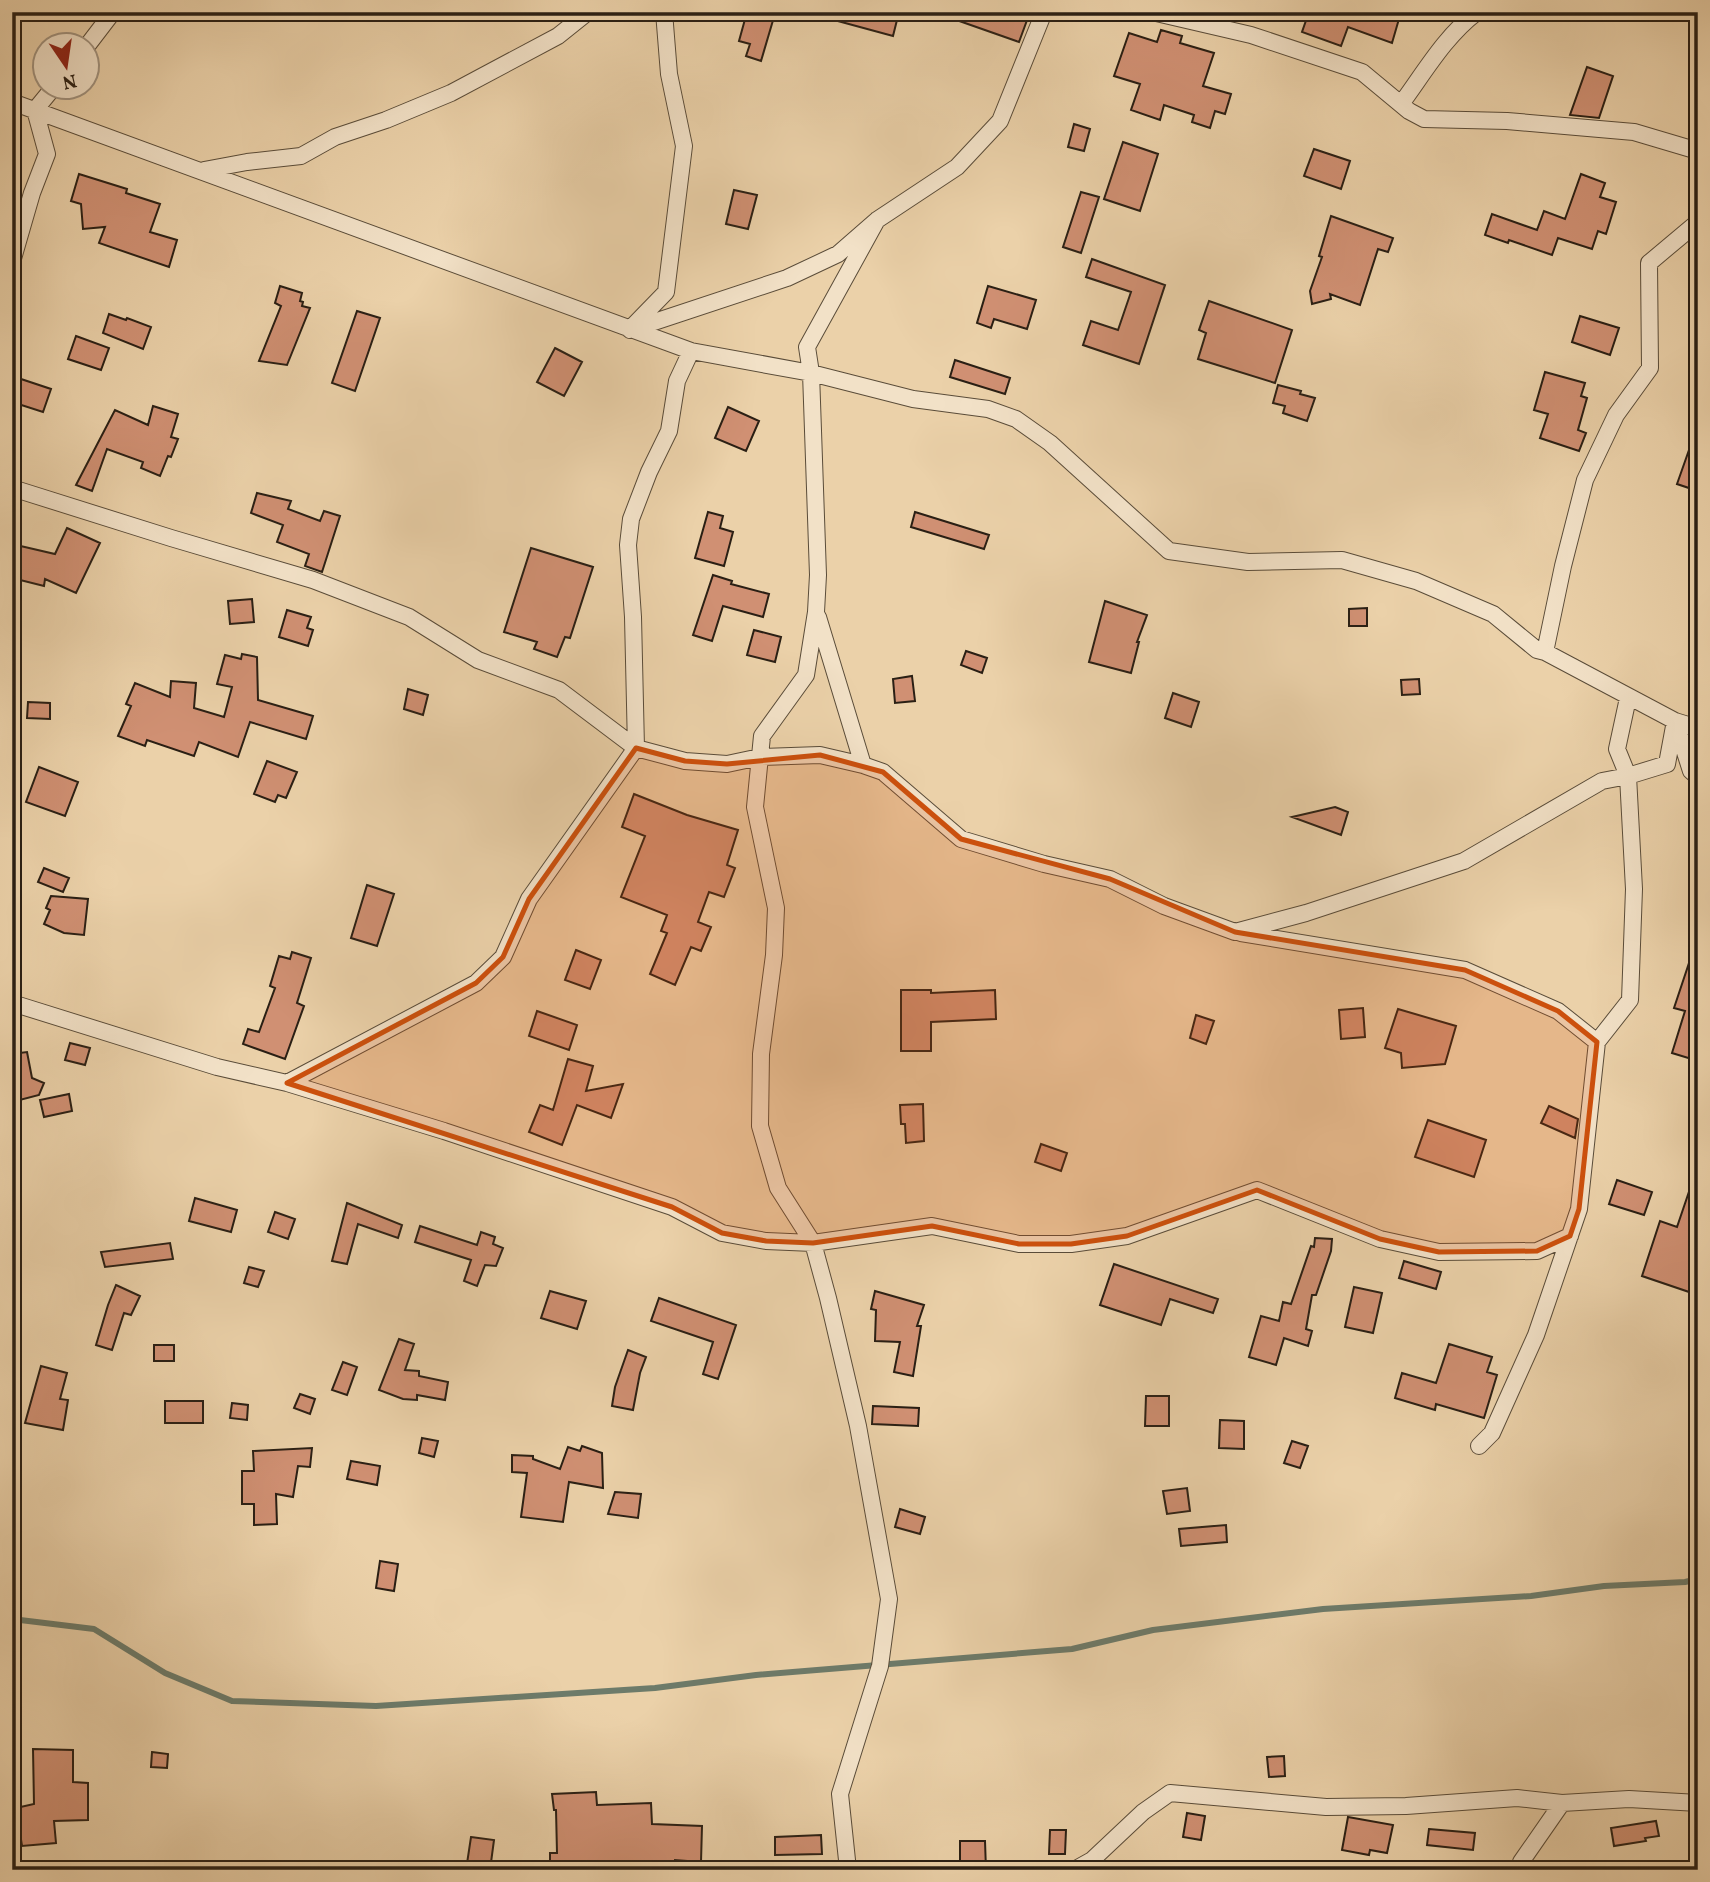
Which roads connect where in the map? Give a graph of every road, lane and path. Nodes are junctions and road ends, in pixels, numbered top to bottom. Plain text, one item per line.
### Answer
1 (113, 12) edge
2 (588, 12) edge
3 (664, 12) edge
4 (1044, 12) edge
5 (1152, 12) edge
6 (1477, 12) edge
7 (98, 32) edge
8 (12, 102) edge
9 (42, 102) edge
10 (1401, 104) junction
11 (35, 110) junction
12 (1698, 151) edge
13 (202, 171) junction
14 (877, 220) junction
15 (1698, 222) edge
16 (12, 262) edge
17 (630, 330) junction
18 (691, 351) junction
19 (811, 373) junction
20 (12, 488) edge
21 (816, 612) junction
22 (1545, 652) junction
23 (1628, 698) junction
24 (1675, 721) junction
25 (1698, 728) edge
26 (636, 748) junction
27 (760, 757) junction
28 (863, 765) junction
29 (1628, 776) junction
30 (1698, 777) edge
31 (1235, 932) junction
32 (12, 1003) edge
33 (1597, 1042) junction
34 (287, 1083) junction
35 (1570, 1236) junction
36 (813, 1243) junction
37 (1479, 1446) dead end
38 (1562, 1803) junction
39 (1698, 1804) edge
40 (845, 1870) edge
41 (1074, 1870) edge
42 (1521, 1870) edge

1 - 7 street
2 - 13 street
3 - 17 street
4 - 14 street
5 - 10 street
6 - 10 street
8 - 11 street
9 - 11 street
10 - 12 street
11 - 13 street
11 - 16 street
13 - 17 street
14 - 17 street
14 - 19 street
15 - 22 street
17 - 18 street
18 - 19 street
18 - 26 street
19 - 21 street
19 - 22 street
20 - 26 street
21 - 27 street
21 - 28 street
22 - 23 street
23 - 24 street
23 - 29 street
24 - 25 street
24 - 29 street
24 - 30 street
26 - 27 street
26 - 34 street
27 - 28 street
27 - 36 street
28 - 31 street
29 - 31 street
29 - 33 street
31 - 33 street
32 - 34 street
33 - 35 street
34 - 36 street
35 - 36 street
35 - 37 street
36 - 40 street
38 - 39 street
38 - 41 street
38 - 42 street

